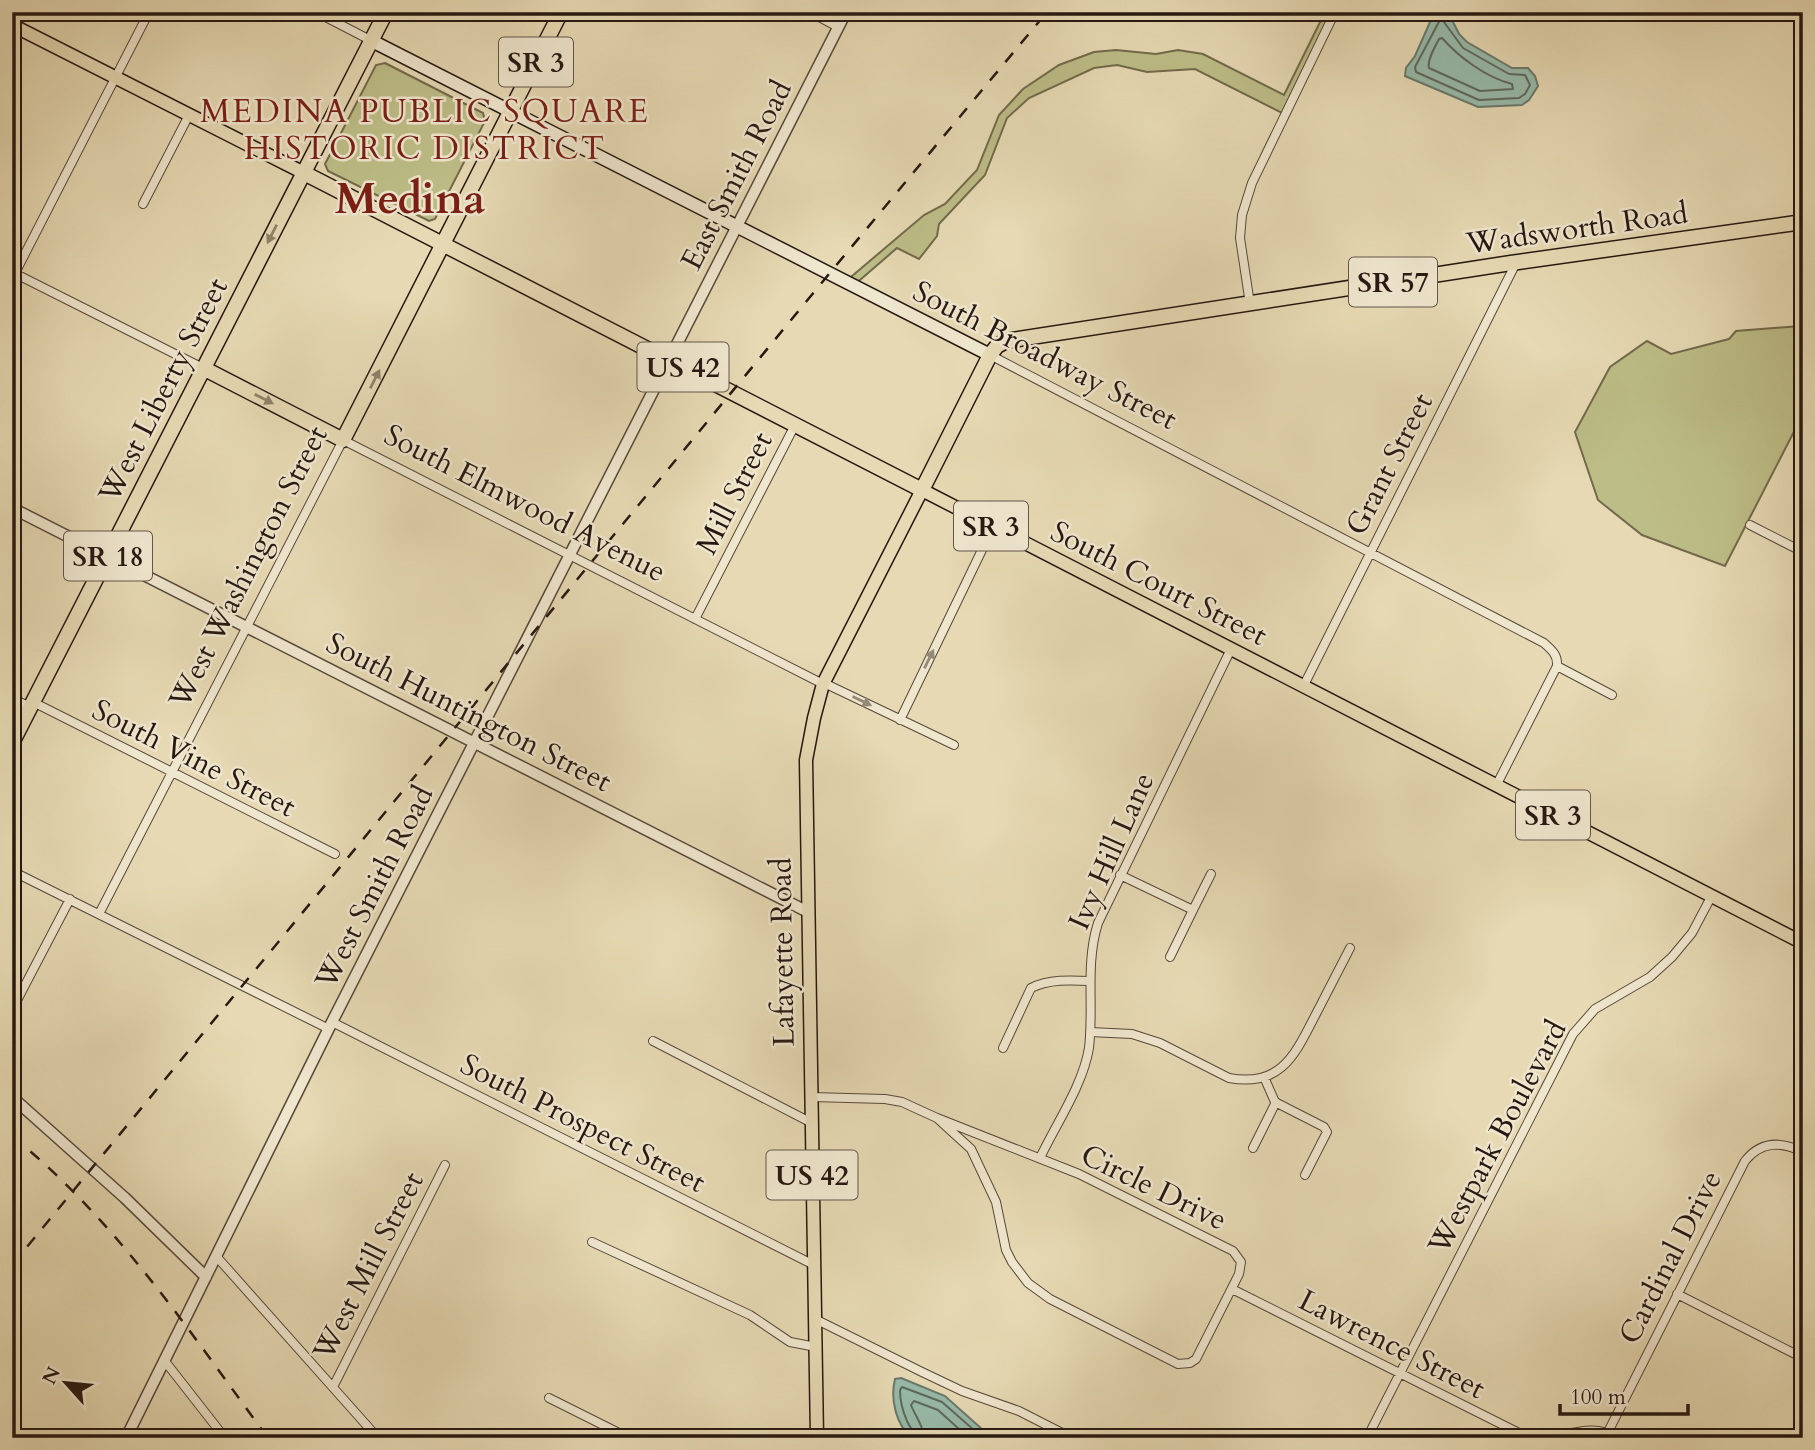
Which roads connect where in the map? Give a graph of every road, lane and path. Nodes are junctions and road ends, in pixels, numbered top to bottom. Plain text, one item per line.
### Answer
1 (149, 12) edge
2 (316, 12) edge
3 (386, 12) edge
4 (561, 12) edge
5 (810, 12) edge
6 (846, 12) edge
7 (1335, 12) edge
8 (12, 25) edge
9 (838, 27) junction
10 (372, 41) junction
11 (116, 78) junction
12 (511, 111) junction
13 (189, 115) junction
14 (304, 173) junction
15 (143, 204) dead end
16 (1803, 222) edge
17 (737, 227) junction
18 (443, 244) junction
19 (1516, 263) junction
20 (13, 275) edge
21 (1250, 304) junction
22 (990, 355) junction
23 (670, 360) junction
24 (203, 369) junction
25 (795, 425) junction
26 (343, 440) junction
27 (922, 490) junction
28 (12, 508) edge
29 (1750, 525) dead end
30 (993, 527) junction
31 (1803, 552) edge
32 (1370, 554) junction
33 (570, 555) junction
34 (107, 557) junction
35 (695, 619) junction
36 (247, 627) junction
37 (1231, 649) junction
38 (1557, 666) junction
39 (824, 684) junction
40 (1303, 687) junction
41 (1612, 695) dead end
42 (12, 698) edge
43 (31, 705) junction
44 (900, 720) junction
45 (475, 741) junction
46 (12, 743) edge
47 (954, 745) dead end
48 (172, 772) junction
49 (1496, 786) junction
50 (335, 854) dead end
51 (12, 871) edge
52 (1211, 874) dead end
53 (1121, 875) junction
54 (1711, 897) junction
55 (70, 899) junction
56 (1193, 910) junction
57 (808, 912) junction
58 (99, 914) junction
59 (1803, 943) edge
60 (1350, 948) dead end
61 (1170, 957) dead end
62 (1090, 981) junction
63 (12, 1010) edge
64 (331, 1025) junction
65 (1090, 1032) junction
66 (653, 1041) dead end
67 (1003, 1048) dead end
68 (1264, 1077) junction
69 (12, 1097) edge
70 (811, 1097) junction
71 (1276, 1102) junction
72 (937, 1118) junction
73 (810, 1122) junction
74 (1253, 1148) dead end
75 (1803, 1152) edge
76 (1040, 1158) junction
77 (445, 1165) dead end
78 (1305, 1175) dead end
79 (592, 1242) dead end
80 (216, 1256) junction
81 (814, 1265) junction
82 (206, 1277) junction
83 (1232, 1289) junction
84 (1677, 1294) junction
85 (815, 1319) junction
86 (816, 1347) junction
87 (1803, 1358) edge
88 (164, 1360) junction
89 (1399, 1373) junction
90 (333, 1387) junction
91 (549, 1398) dead end
92 (1608, 1432) junction
93 (126, 1438) edge
94 (225, 1438) edge
95 (378, 1438) edge
96 (629, 1438) edge
97 (817, 1438) edge
98 (1072, 1438) edge
99 (1367, 1438) edge
100 (1533, 1438) edge
101 (1549, 1438) edge
102 (1619, 1438) edge

1 - 11 street
2 - 10 street
3 - 10 highway, West Liberty Street
4 - 12 highway, SR 3
5 - 9 street
6 - 9 street, East Smith Road
7 - 21 street
8 - 11 main road, US 42
9 - 17 street, East Smith Road
10 - 12 main road, South Broadway Street
10 - 14 highway, West Liberty Street
11 - 13 main road, US 42
11 - 20 street
12 - 17 main road, South Broadway Street
12 - 18 highway, SR 3
13 - 14 main road, US 42
13 - 15 street
14 - 18 highway, South Court Street / US 42
14 -> 24 highway, West Liberty Street / SR 18
16 - 19 highway, Wadsworth Road / SR 57
17 - 22 main road, South Broadway Street
17 - 23 street, East Smith Road
18 - 23 highway, South Court Street / US 42
26 -> 18 highway, West Washington Street
19 - 21 highway, Wadsworth Road / SR 57
19 - 32 street, Grant Street
20 - 24 street
21 - 22 highway, Wadsworth Road / SR 57
22 - 27 highway
22 - 32 street, South Broadway Street
23 - 25 highway, South Court Street / US 42
23 - 33 street, West Smith Road
24 -> 26 highway, South Elmwood Avenue
24 - 34 highway, West Liberty Street / SR 18
25 - 27 highway, South Court Street / US 42
25 - 35 street, Mill Street
26 - 33 street, South Elmwood Avenue
26 - 36 street, West Washington Street
27 - 30 main road, South Court Street / SR 3
27 - 39 main road, Lafayette Road / US 42
28 - 34 street, South Huntington Street
29 - 31 street
30 - 37 main road, South Court Street / SR 3
44 -> 30 street
32 - 38 street, South Broadway Street
32 - 40 street, Grant Street
33 - 35 street, South Elmwood Avenue
33 - 45 street, West Smith Road
34 - 36 street, South Huntington Street
34 - 43 highway, West Liberty Street / SR 18
35 - 39 street, South Elmwood Avenue
36 - 45 street, South Huntington Street
36 - 48 street, West Washington Street
37 - 40 main road, South Court Street / SR 3
37 - 53 street, Ivy Hill Lane
38 - 41 street
38 - 49 street
39 -> 44 street, South Elmwood Avenue
39 - 57 main road, Lafayette Road / US 42
40 - 49 main road, South Court Street / SR 3
42 - 43 street, South Vine Street
43 - 46 highway, West Liberty Street / SR 18
43 - 48 street, South Vine Street
44 - 47 street, South Elmwood Avenue
45 - 57 street, South Huntington Street
45 - 64 street, West Smith Road
48 - 50 street, South Vine Street
48 - 58 street, West Washington Street
49 - 54 main road, South Court Street / SR 3
51 - 55 street, South Prospect Street
52 - 56 street
53 - 56 street
53 - 62 street, Ivy Hill Lane
54 - 59 main road, South Court Street / SR 3
54 - 89 street, Westpark Boulevard
55 - 58 street, South Prospect Street
55 - 63 street
56 - 61 street
57 - 70 main road, Lafayette Road / US 42
58 - 64 street, South Prospect Street
60 - 68 street
62 - 65 street, Ivy Hill Lane
62 - 67 street
64 - 80 street, West Smith Road
64 - 81 street, South Prospect Street
65 - 68 street
65 - 76 street, Ivy Hill Lane
66 - 73 street
68 - 71 street
69 - 82 street
70 - 72 street, Circle Drive
70 - 73 main road, Lafayette Road / US 42
71 - 74 street
71 - 78 street
72 - 76 street, Circle Drive
72 - 83 street, Circle Drive
73 - 81 main road, Lafayette Road / US 42
75 - 84 street, Cardinal Drive
76 - 83 street, Circle Drive
77 - 90 street, West Mill Street
79 - 86 street
80 - 82 street, West Smith Road
80 - 90 street
81 - 85 main road, Lafayette Road / US 42
82 - 88 street, West Smith Road
83 - 89 street, Lawrence Street
84 - 87 street
84 - 92 street, Cardinal Drive
85 - 86 main road, Lafayette Road / US 42
85 - 98 street
86 - 97 main road, Lafayette Road / US 42
88 - 93 street, West Smith Road
88 - 94 street
89 - 99 street, Westpark Boulevard
89 - 100 street, Lawrence Street
90 - 95 street
91 - 96 street
92 - 101 street
92 - 102 street

